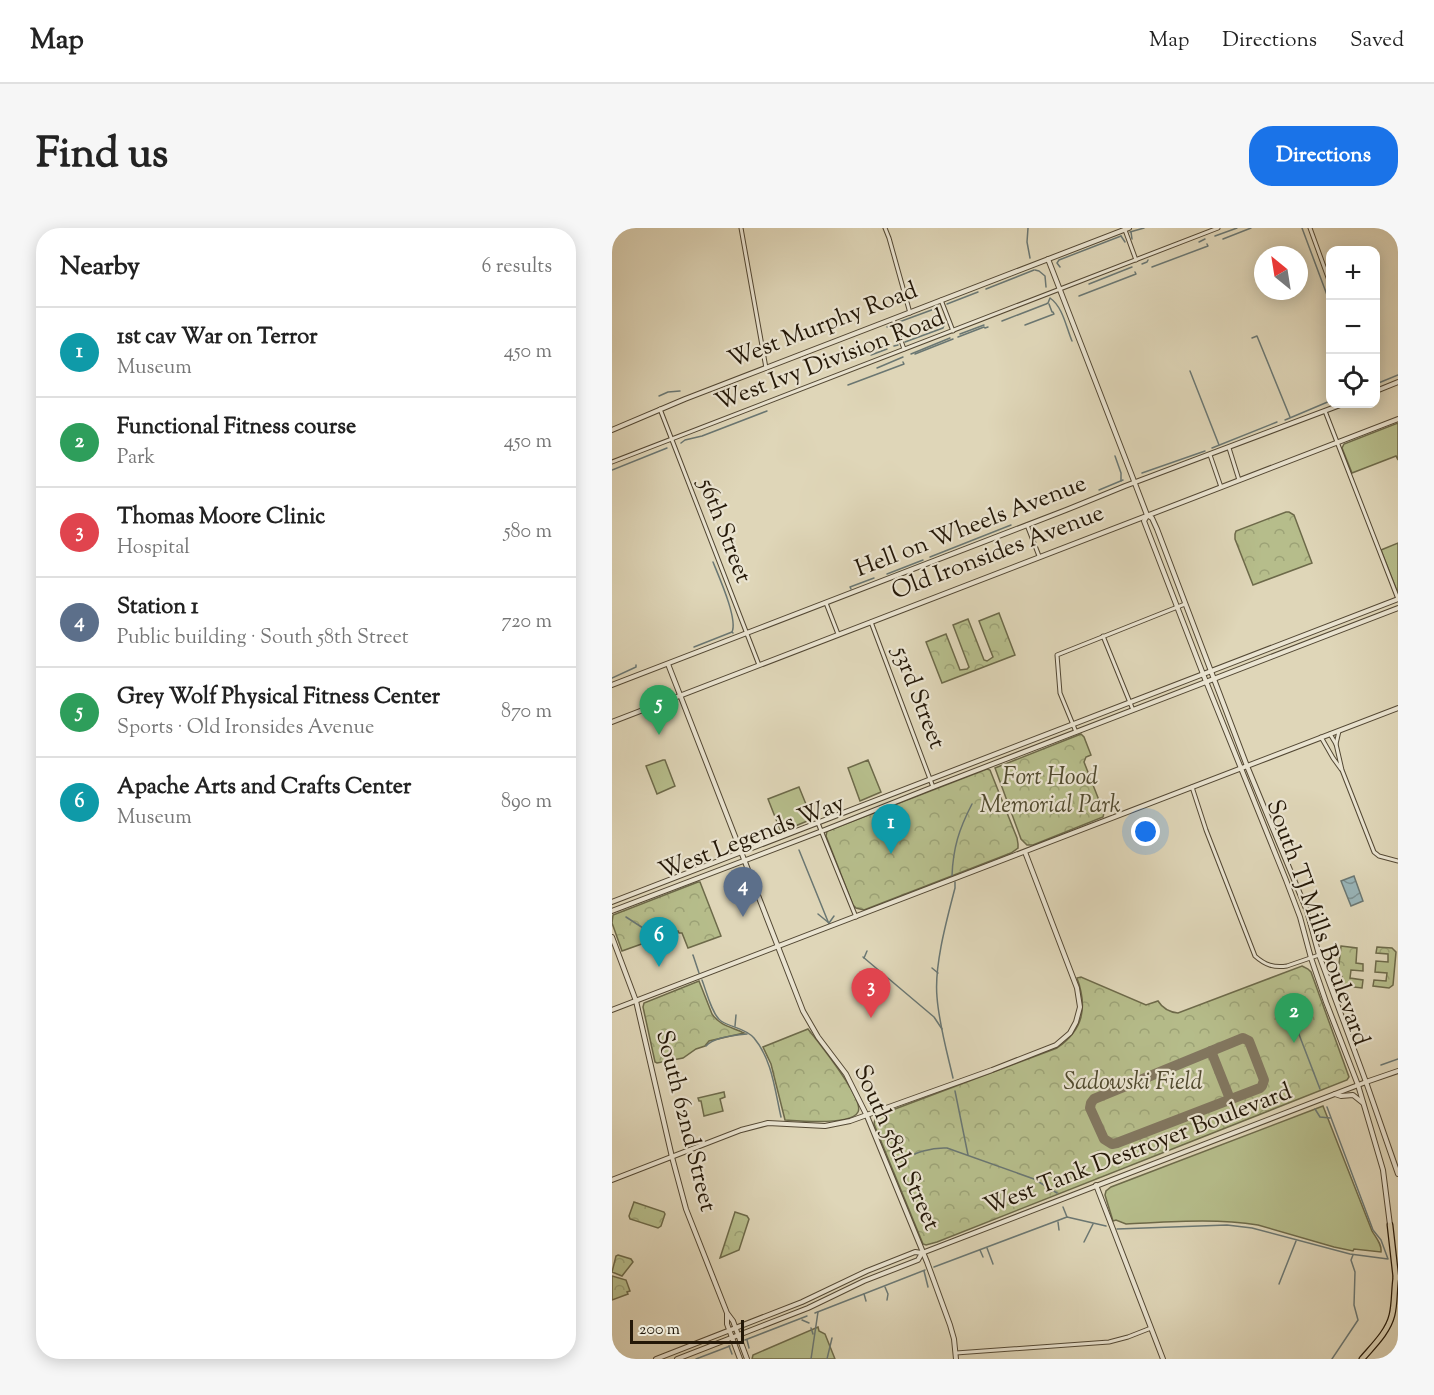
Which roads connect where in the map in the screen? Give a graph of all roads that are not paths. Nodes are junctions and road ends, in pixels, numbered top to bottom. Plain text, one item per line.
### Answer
1 (741, 228) edge
2 (885, 228) edge
3 (1218, 228) edge
4 (1310, 228) edge
5 (1127, 229) edge
6 (1048, 259) junction
7 (1136, 260) junction
8 (1326, 272) edge
9 (1059, 289) junction
10 (941, 300) junction
11 (910, 313) junction
12 (893, 319) junction
13 (953, 331) junction
14 (904, 349) junction
15 (766, 368) junction
16 (1398, 382) edge
17 (1380, 389) edge
18 (1333, 408) edge
19 (660, 409) junction
20 (1325, 411) junction
21 (1398, 419) edge
22 (612, 430) edge
23 (672, 440) junction
24 (1337, 442) junction
25 (1229, 447) junction
26 (1210, 455) junction
27 (612, 462) edge
28 (1239, 480) junction
29 (1134, 483) junction
30 (1221, 487) junction
31 (1147, 515) junction
32 (1027, 525) junction
33 (1039, 556) junction
34 (1398, 599) edge
35 (826, 603) junction
36 (1185, 604) junction
37 (1177, 607) junction
38 (1398, 608) edge
39 (1388, 612) junction
40 (871, 622) junction
41 (746, 633) junction
42 (838, 634) junction
43 (1103, 636) junction
44 (668, 664) junction
45 (759, 665) junction
46 (1211, 671) junction
47 (1203, 674) junction
48 (1214, 679) junction
49 (1206, 682) junction
50 (612, 685) edge
51 (680, 695) junction
52 (1130, 702) junction
53 (1398, 708) edge
54 (1133, 710) junction
55 (612, 722) edge
56 (1072, 724) junction
57 (1340, 730) junction
58 (1076, 732) junction
59 (1330, 734) junction
60 (1321, 737) junction
61 (1336, 744) junction
62 (1247, 766) junction
63 (1240, 768) junction
64 (1342, 770) junction
65 (931, 779) junction
66 (933, 787) junction
67 (1192, 787) junction
68 (818, 823) junction
69 (822, 831) junction
70 (741, 852) junction
71 (1025, 852) junction
72 (744, 860) junction
73 (1398, 861) edge
74 (612, 902) edge
75 (612, 911) edge
76 (856, 917) junction
77 (612, 937) edge
78 (777, 947) junction
79 (1319, 955) junction
80 (1311, 958) junction
81 (636, 1001) junction
82 (612, 1011) edge
83 (1398, 1071) edge
84 (1366, 1082) junction
85 (1358, 1085) junction
86 (1335, 1094) junction
87 (1364, 1104) junction
88 (867, 1116) junction
89 (672, 1157) junction
90 (1398, 1174) edge
91 (612, 1180) edge
92 (1096, 1185) junction
93 (1390, 1225) joint
94 (922, 1253) junction
95 (1396, 1277) junction
96 (1398, 1295) edge
97 (727, 1313) junction
98 (736, 1328) junction
99 (1151, 1328) junction
100 (729, 1330) junction
101 (739, 1335) junction
102 (732, 1338) junction
103 (956, 1353) junction
104 (656, 1359) edge
105 (677, 1359) edge
106 (740, 1359) edge
107 (747, 1359) edge
108 (956, 1359) edge
109 (1162, 1359) edge
110 (1362, 1359) edge

1 - 15 street
2 - 11 street
3 - 7 street, West Ivy Division Road
4 - 8 street
5 - 6 street, West Murphy Road
5 - 7 street
6 - 9 street
6 - 10 street, West Murphy Road
7 - 9 street, West Ivy Division Road
9 - 13 street, West Ivy Division Road
9 - 29 street
10 - 11 street, West Murphy Road
10 - 13 street
11 - 12 street, West Murphy Road
12 - 14 street
12 - 15 street, West Murphy Road
13 - 14 street, West Ivy Division Road
14 - 23 street, West Ivy Division Road
15 - 19 street, West Murphy Road
16 - 17 street
18 - 20 street, Hell on Wheels Avenue
19 - 22 street, West Murphy Road
19 - 23 street, 56th Street
20 - 24 street
20 - 25 street, Hell on Wheels Avenue
21 - 24 street, Old Ironsides Avenue
23 - 27 street, West Ivy Division Road
23 - 41 street, 56th Street
24 - 28 street, Old Ironsides Avenue
24 - 34 street
25 - 26 street, Hell on Wheels Avenue
25 - 28 street
26 - 29 street, Hell on Wheels Avenue
26 - 30 street
28 - 30 street, Old Ironsides Avenue
29 - 31 street
29 - 32 street, Hell on Wheels Avenue
30 - 31 street, Old Ironsides Avenue
31 - 33 street, Old Ironsides Avenue
31 - 36 street, South TJ Mills Boulevard
31 - 37 street, South TJ Mills Boulevard
32 - 33 street
32 - 35 street, Hell on Wheels Avenue
33 - 40 street, Old Ironsides Avenue
34 - 39 street
34 - 46 street, West Legends Way
35 - 41 street, Hell on Wheels Avenue
35 - 42 street
36 - 37 street
36 - 46 street, South TJ Mills Boulevard
37 - 43 street
37 - 47 street, South TJ Mills Boulevard
38 - 39 street, West Legends Way
39 - 48 street, West Legends Way
40 - 42 street, Old Ironsides Avenue
40 - 65 street, 53rd Street
41 - 44 street, Hell on Wheels Avenue
41 - 45 street, 56th Street
42 - 45 street, Old Ironsides Avenue
43 - 52 street
43 - 56 street
44 - 50 street, Hell on Wheels Avenue
44 - 51 street, South 58th Street
45 - 51 street, Old Ironsides Avenue
46 - 47 street, West Legends Way
46 - 48 street, South TJ Mills Boulevard
47 - 49 street, South TJ Mills Boulevard
47 - 52 street, West Legends Way
48 - 49 street, West Legends Way
48 - 62 street, South TJ Mills Boulevard
49 - 54 street, West Legends Way
49 - 63 street, South TJ Mills Boulevard
51 - 55 street, Old Ironsides Avenue
51 - 70 street, South 58th Street
52 - 54 street
52 - 56 street, West Legends Way
53 - 57 street
54 - 58 street, West Legends Way
56 - 58 street
56 - 65 street, West Legends Way
57 - 59 street
57 - 61 street
58 - 66 street, West Legends Way
59 - 60 street
59 - 61 street
60 - 62 street
60 - 64 street
61 - 64 street
62 - 63 street
62 - 79 street, South TJ Mills Boulevard
63 - 67 street
63 - 80 street, South TJ Mills Boulevard
64 - 73 street
65 - 66 street, 53rd Street
65 - 68 street, West Legends Way
66 - 69 street, West Legends Way
67 - 71 street
67 - 80 street
68 - 69 street
68 - 70 street, West Legends Way
69 - 72 street, West Legends Way
69 - 76 street
70 - 72 street, South 58th Street
70 - 74 street, West Legends Way
71 - 76 street
71 - 88 street
72 - 75 street, West Legends Way
72 - 78 street, South 58th Street
76 - 78 street
77 - 81 street, South 62nd Street
78 - 81 street
78 - 88 street, South 58th Street
79 - 80 street
79 - 84 street, South TJ Mills Boulevard
80 - 85 street, South TJ Mills Boulevard
81 - 82 street
81 - 89 street, South 62nd Street
83 - 84 street, West Tank Destroyer Boulevard
84 - 85 street, West Tank Destroyer Boulevard
84 - 90 street, South TJ Mills Boulevard
85 - 86 street, West Tank Destroyer Boulevard
85 - 87 street, South TJ Mills Boulevard
86 - 87 street
86 - 92 street, West Tank Destroyer Boulevard
87 - 93 street, South TJ Mills Boulevard
88 - 89 street
88 - 94 street, South 58th Street
89 - 91 street
89 - 97 street, South 62nd Street
92 - 94 street, West Tank Destroyer Boulevard
92 - 99 street
93 - 95 main road, South TJ Mills Boulevard
94 - 98 street, West Tank Destroyer Boulevard
94 - 101 street, West Tank Destroyer Boulevard
94 - 103 street, South 58th Street
95 - 96 main road, South TJ Mills Boulevard
95 - 110 main road
97 - 98 street, South 62nd Street
97 - 100 street, South 62nd Street
98 - 100 street, West Tank Destroyer Boulevard
98 - 101 street, South 62nd Street
99 - 103 street
99 - 109 street
100 - 102 street, South 62nd Street
100 - 104 street, West Tank Destroyer Boulevard
101 - 102 street, West Tank Destroyer Boulevard
101 - 107 street, South 62nd Street
102 - 105 street, West Tank Destroyer Boulevard
102 - 106 street, South 62nd Street
103 - 108 street, South 58th Street

